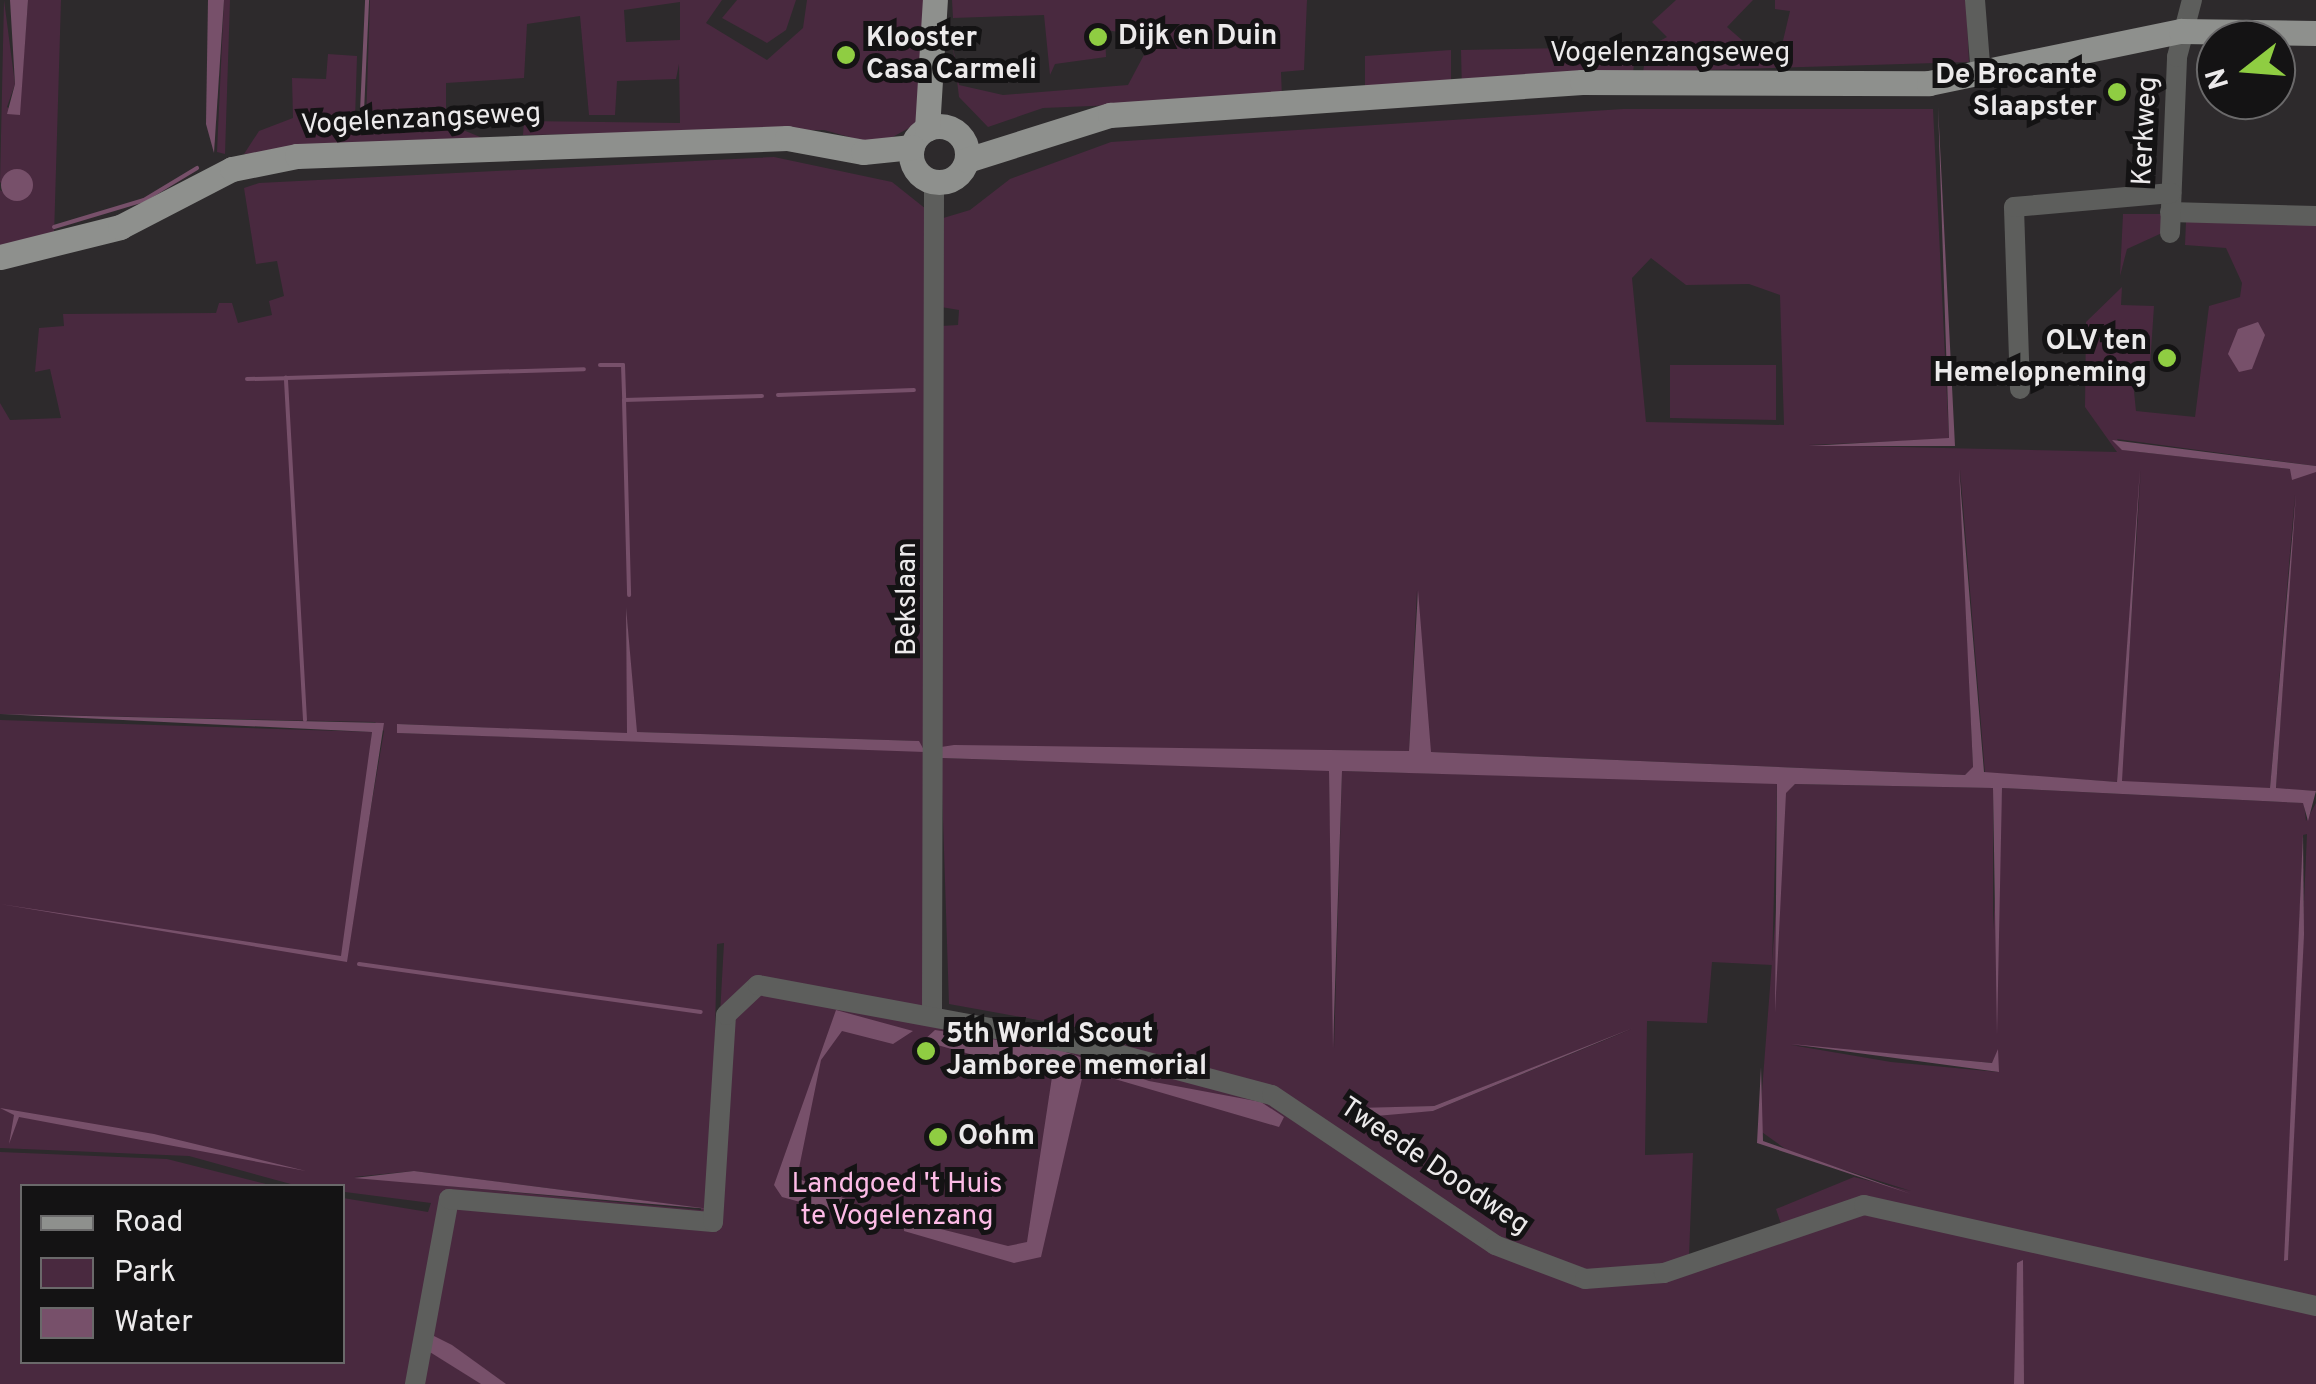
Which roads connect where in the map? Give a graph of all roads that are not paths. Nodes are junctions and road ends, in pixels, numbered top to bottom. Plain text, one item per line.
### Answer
1 (935, 0) edge
2 (1975, 0) edge
3 (2192, 0) edge
4 (2181, 31) junction
5 (2316, 33) edge
6 (1982, 76) junction
7 (924, 141) junction
8 (967, 152) junction
9 (934, 182) junction
10 (2170, 213) junction
11 (2316, 216) edge
12 (0, 257) edge
13 (2020, 388) dead end
14 (932, 1014) junction
15 (2316, 1306) edge
16 (415, 1384) edge

1 - 7 main road
2 - 6 street
3 - 4 street, Kerkweg
4 - 5 main road, Vogelenzangseweg
4 - 6 main road, Vogelenzangseweg
4 - 10 street, Kerkweg
6 - 8 main road, Vogelenzangseweg
7 - 8 main road
7 - 9 main road
7 - 12 main road, Vogelenzangseweg
8 - 9 main road, Vogelenzangseweg
9 - 14 street, Bekslaan
10 - 11 street
10 - 13 street
14 - 15 street, Tweede Doodweg
14 - 16 street, Tweede Doodweg

